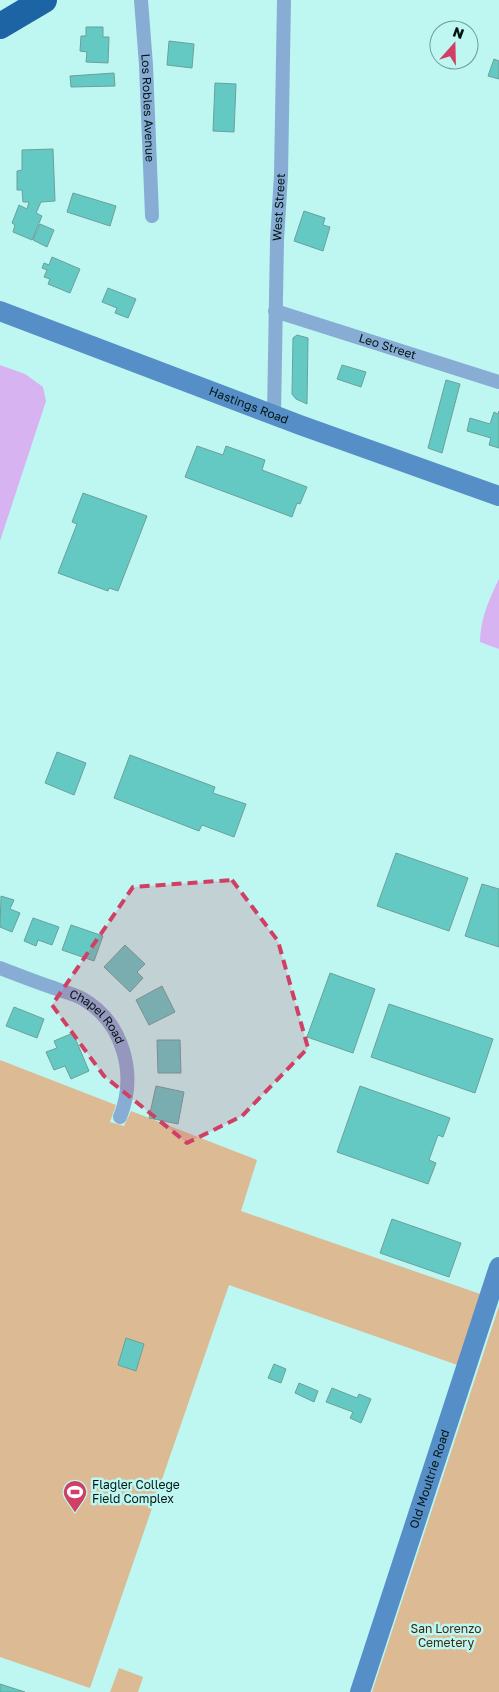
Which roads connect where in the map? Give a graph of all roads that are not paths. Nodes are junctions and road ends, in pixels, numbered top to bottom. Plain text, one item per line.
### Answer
1 (44, 0) edge
2 (141, 0) edge
3 (284, 0) edge
4 (0, 26) edge
5 (152, 216) dead end
6 (0, 311) edge
7 (275, 311) junction
8 (499, 382) edge
9 (274, 415) junction
10 (499, 496) edge
11 (0, 968) edge
12 (120, 1117) dead end
13 (499, 1267) edge
14 (360, 1692) edge

1 - 4 highway
2 - 5 street, Los Robles Avenue
3 - 7 street, West Street
6 - 9 street, Hastings Road
7 - 8 street, Leo Street
7 - 9 street, West Street
9 - 10 street, Hastings Road
11 - 12 street, Chapel Road
13 - 14 street, Old Moultrie Road

